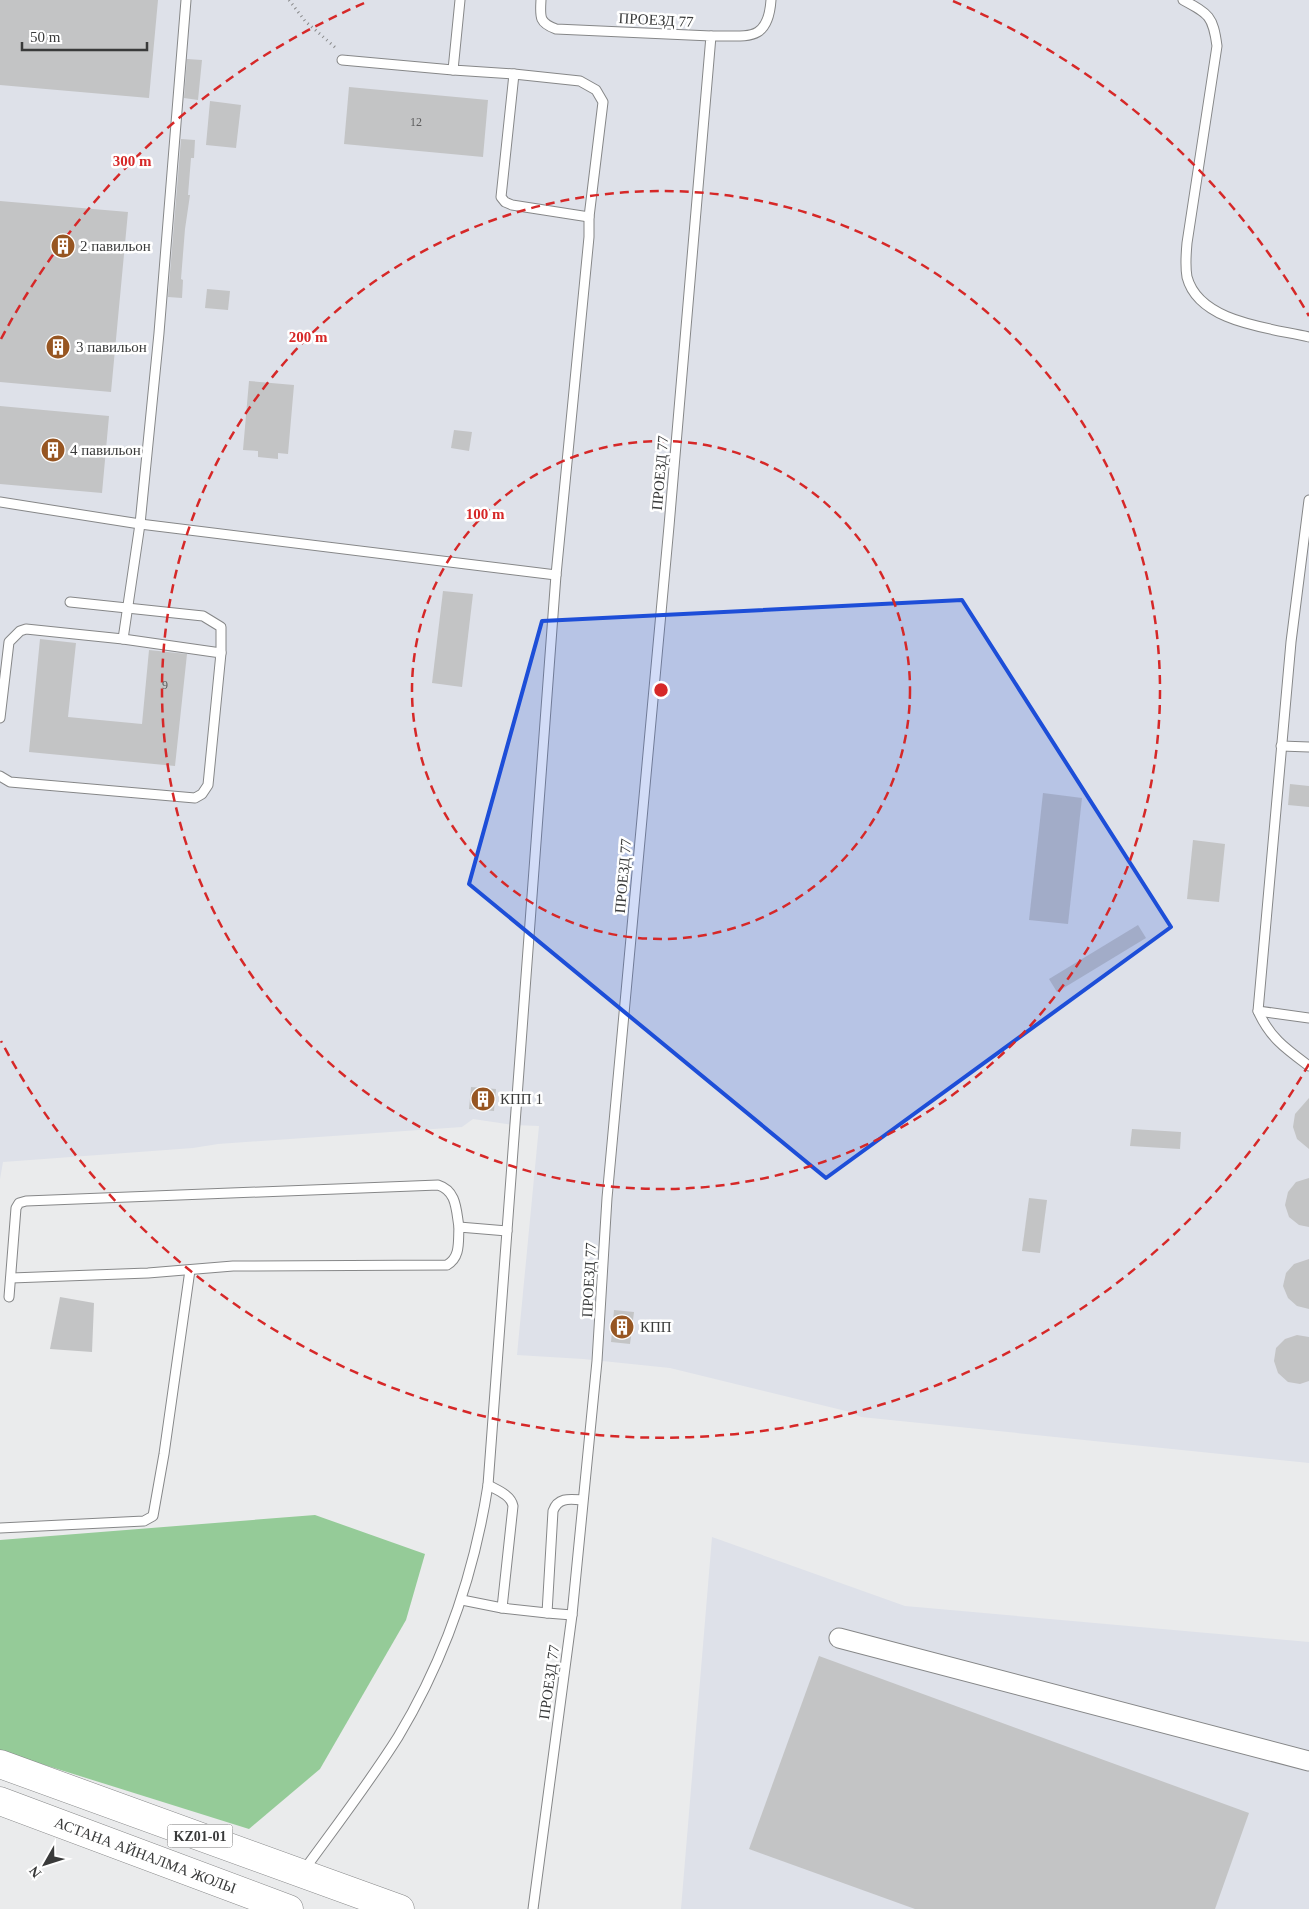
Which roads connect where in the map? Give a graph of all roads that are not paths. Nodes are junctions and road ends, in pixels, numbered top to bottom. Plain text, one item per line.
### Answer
1 (186, 0) edge
2 (460, 0) edge
3 (541, 0) edge
4 (771, 0) edge
5 (1183, 0) edge
6 (711, 36) junction
7 (342, 60) dead end
8 (453, 70) junction
9 (514, 74) junction
10 (589, 217) junction
11 (1309, 337) edge
12 (1309, 500) edge
13 (0, 502) edge
14 (140, 524) junction
15 (556, 575) junction
16 (70, 602) dead end
17 (127, 608) junction
18 (123, 639) junction
19 (221, 653) junction
20 (0, 718) edge
21 (1282, 746) junction
22 (1309, 747) edge
23 (0, 776) edge
24 (1258, 1011) junction
25 (1309, 1018) edge
26 (1309, 1066) edge
27 (459, 1227) junction
28 (507, 1231) junction
29 (190, 1270) junction
30 (11, 1278) junction
31 (9, 1297) dead end
32 (488, 1485) junction
33 (582, 1500) junction
34 (0, 1528) edge
35 (462, 1600) junction
36 (502, 1608) junction
37 (547, 1613) junction
38 (572, 1614) junction
39 (839, 1638) dead end
40 (1309, 1761) edge
41 (0, 1764) edge
42 (0, 1801) edge
43 (303, 1872) junction
44 (289, 1909) edge
45 (400, 1909) edge
46 (533, 1909) edge

1 - 14 lane
2 - 8 lane
3 - 6 lane, ПРОЕЗД 77
4 - 6 lane
5 - 11 lane
6 - 33 lane, ПРОЕЗД 77
7 - 8 lane
8 - 9 lane
9 - 10 lane
9 - 10 lane
10 - 15 lane
12 - 21 lane
13 - 14 lane
14 - 15 lane
14 - 17 lane
15 - 28 lane
16 - 17 lane
17 - 18 lane
17 - 19 lane
18 - 19 lane
18 - 20 lane
19 - 23 lane
21 - 22 lane
21 - 24 lane
24 - 25 lane
24 - 26 lane
27 - 28 lane
27 - 29 lane
27 - 30 lane
28 - 32 lane
29 - 30 lane
29 - 34 lane
30 - 31 lane
32 - 35 lane
32 - 36 lane
33 - 37 lane
33 - 38 lane, ПРОЕЗД 77
35 - 36 lane
35 - 43 lane
36 - 37 lane
37 - 38 lane
38 - 46 lane, ПРОЕЗД 77
39 - 40 street
41 - 43 highway, KZ01-01
42 - 44 highway, АСТАНА АЙНАЛМА ЖОЛЫ / KZ01-01
43 - 45 highway, KZ01-01

